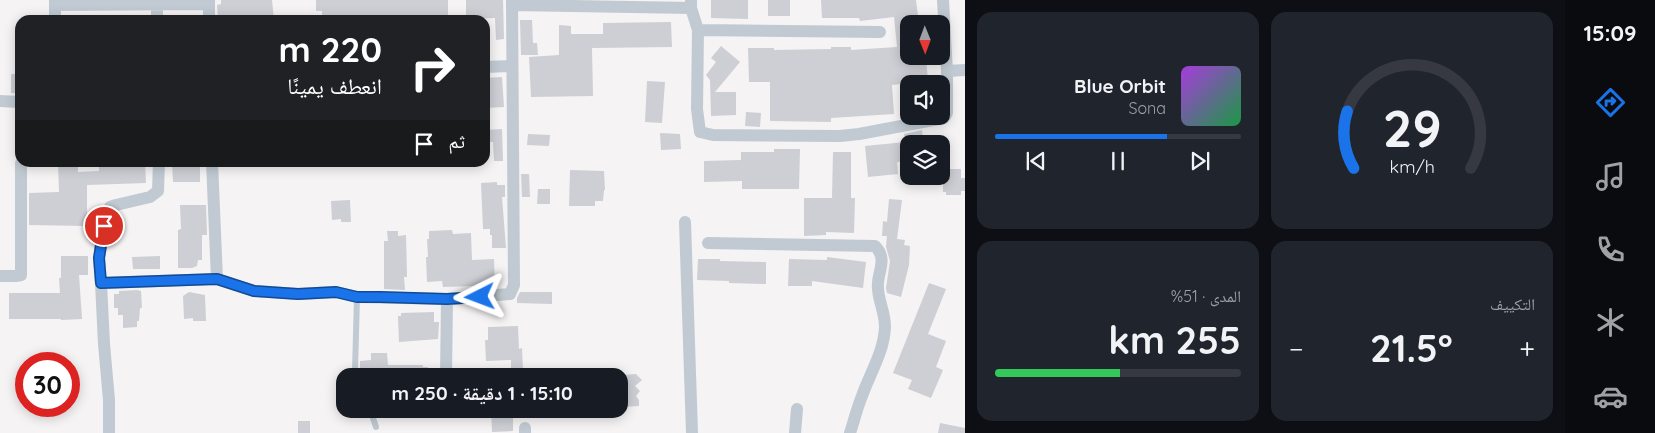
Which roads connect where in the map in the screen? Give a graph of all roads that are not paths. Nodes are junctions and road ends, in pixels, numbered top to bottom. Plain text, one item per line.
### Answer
1 (943, 0) edge
2 (209, 2) edge
3 (55, 3) edge
4 (512, 3) edge
5 (691, 4) edge
6 (157, 5) junction
7 (157, 15) edge
8 (209, 15) edge
9 (698, 30) junction
10 (880, 32) dead end
11 (512, 66) junction
12 (490, 67) edge
13 (965, 70) edge
14 (947, 71) junction
15 (0, 101) edge
16 (15, 102) edge
17 (21, 167) edge
18 (159, 167) edge
19 (212, 167) edge
20 (685, 222) dead end
21 (708, 243) dead end
22 (0, 276) edge
23 (217, 279) junction
24 (101, 283) junction
25 (357, 297) junction
26 (447, 299) junction
27 (355, 368) edge
28 (446, 368) edge
29 (797, 409) dead end
30 (373, 418) edge
31 (376, 427) dead end
32 (109, 433) edge
33 (692, 433) edge
34 (795, 433) edge
35 (850, 433) edge

1 - 14 street
2 - 6 street
2 - 8 street
3 - 6 street
4 - 5 street
4 - 11 street
5 - 9 street
6 - 7 street
9 - 10 street
9 - 14 street
11 - 12 street
11 - 26 street
13 - 14 street
15 - 16 street
17 - 22 street
18 - 24 street
19 - 23 street
20 - 33 street
21 - 35 street
23 - 24 street
23 - 25 street
24 - 32 street
25 - 26 street
25 - 27 lane
26 - 28 street
29 - 34 street
30 - 31 lane

